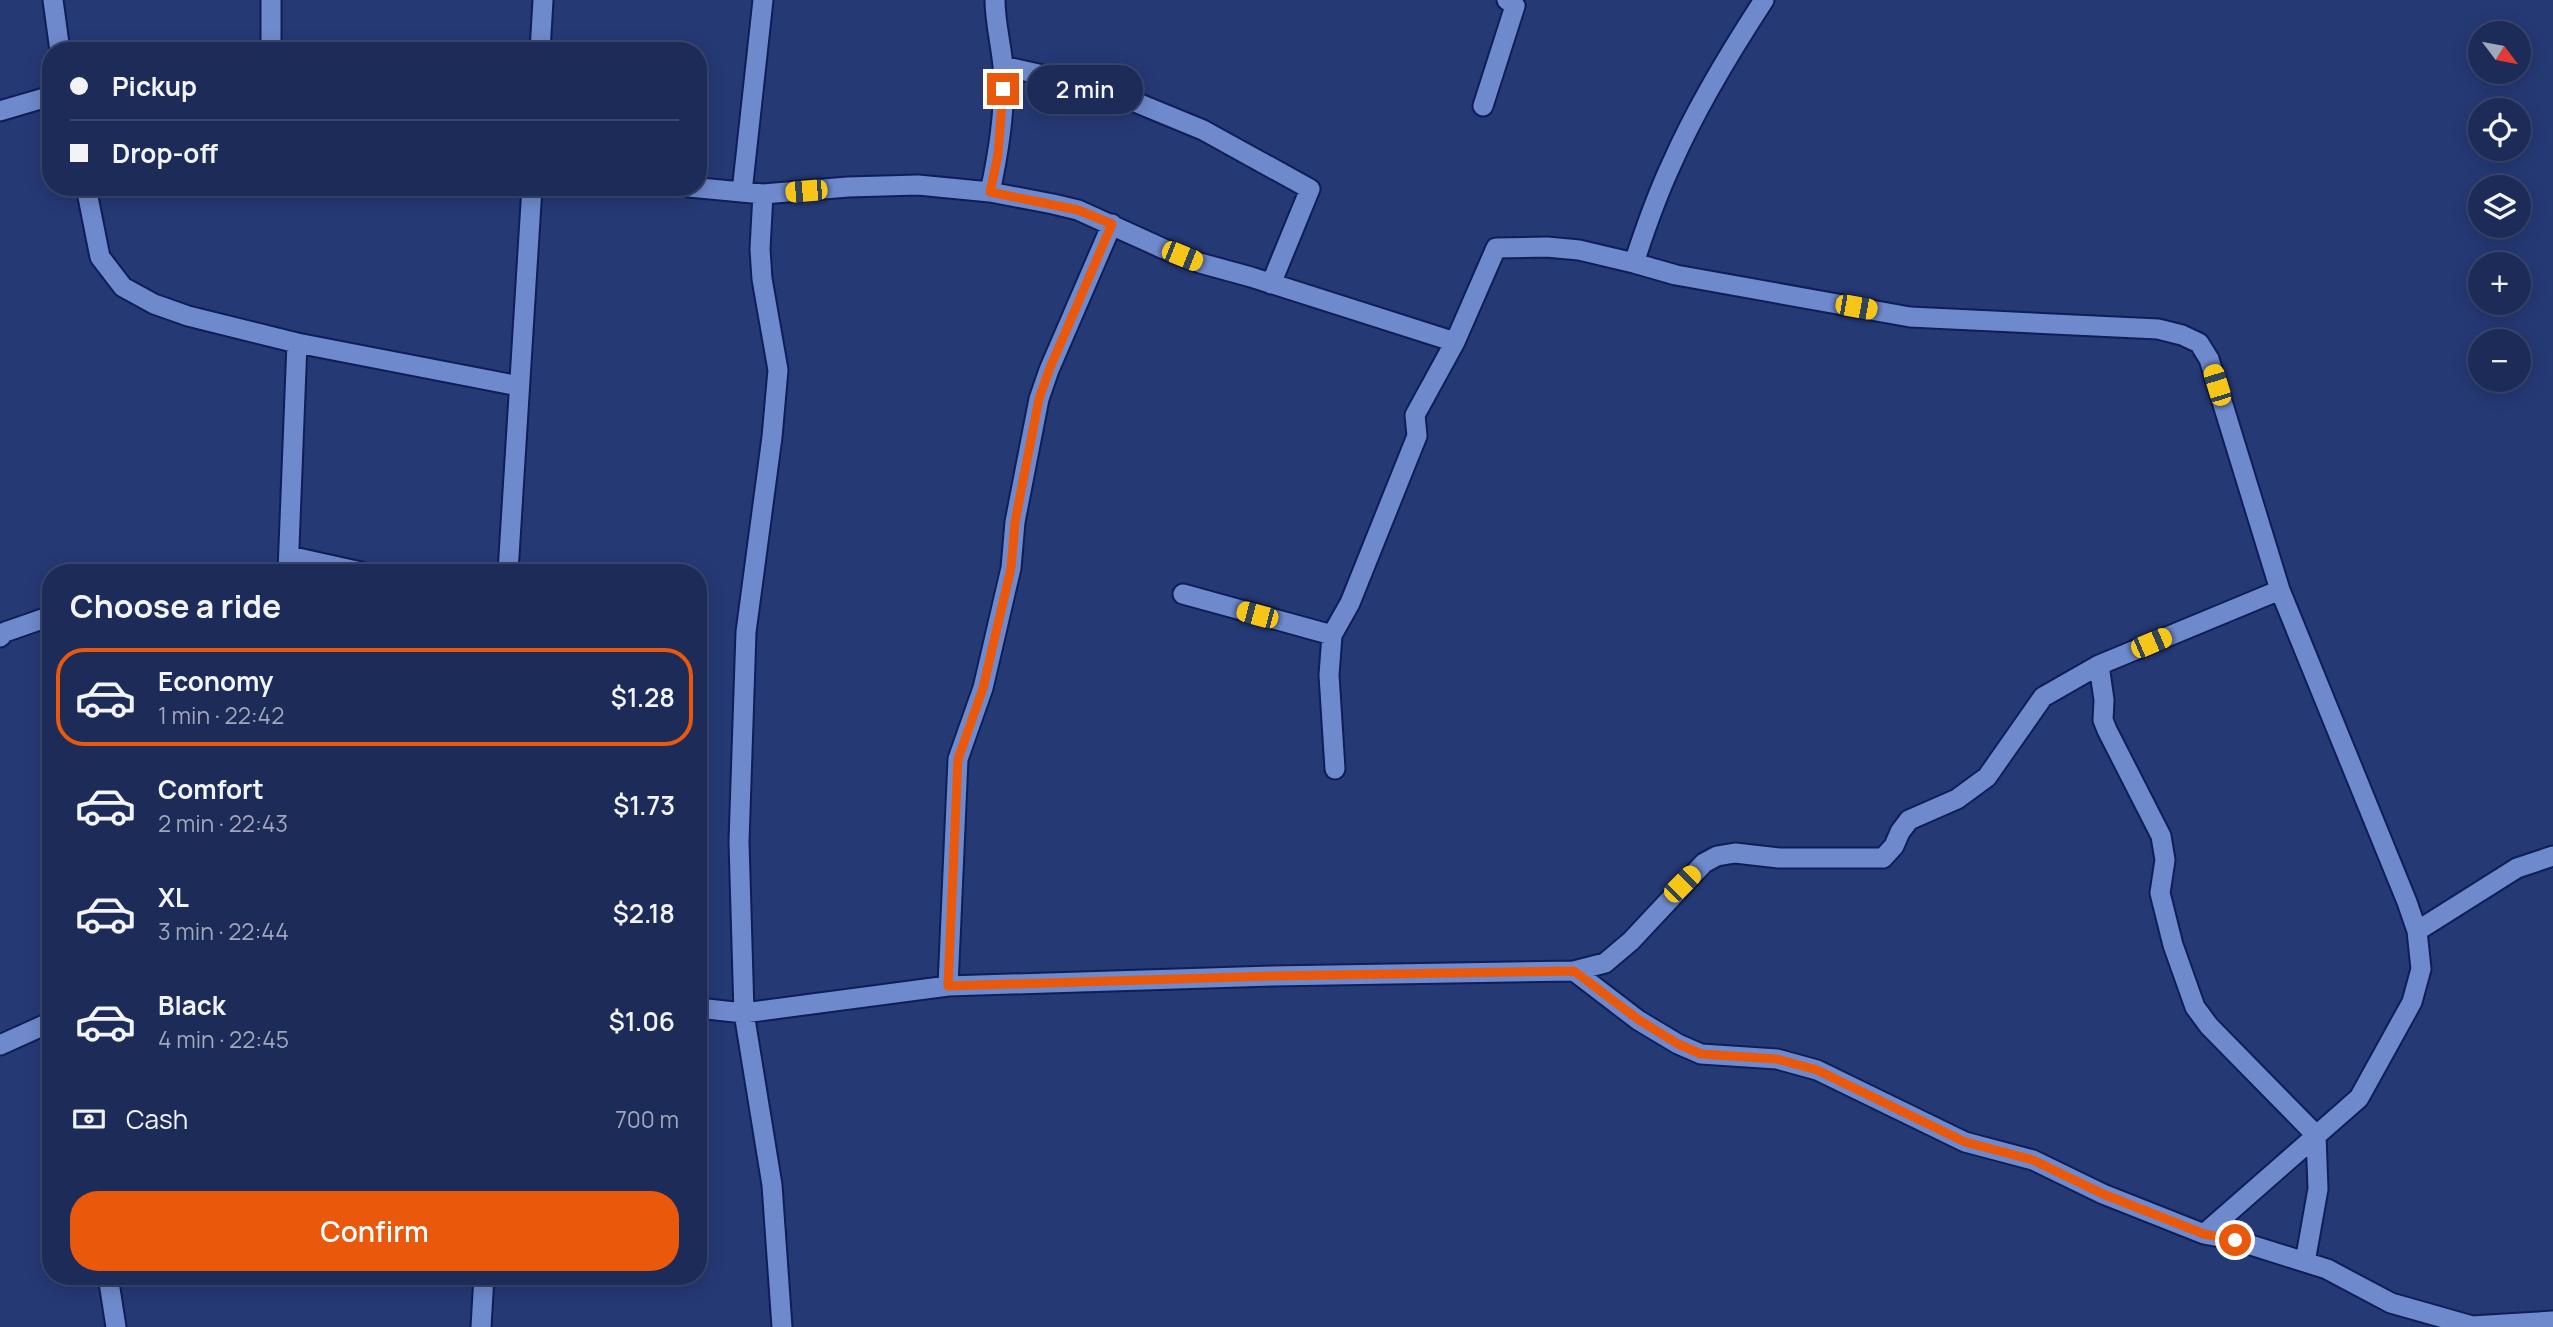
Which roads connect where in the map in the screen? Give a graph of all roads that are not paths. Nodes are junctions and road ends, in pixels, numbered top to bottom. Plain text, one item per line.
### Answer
1 (53, 0) edge
2 (271, 0) edge
3 (543, 0) edge
4 (763, 0) edge
5 (995, 0) edge
6 (1507, 0) edge
7 (1764, 0) edge
8 (59, 42) edge
9 (271, 42) edge
10 (541, 42) edge
11 (1003, 66) junction
12 (42, 99) edge
13 (1483, 106) dead end
14 (0, 111) edge
15 (707, 189) edge
16 (742, 192) junction
17 (990, 192) junction
18 (763, 194) junction
19 (88, 196) edge
20 (531, 196) edge
21 (1112, 224) junction
22 (1634, 263) junction
23 (1272, 284) junction
24 (297, 342) junction
25 (1455, 342) junction
26 (519, 386) junction
27 (288, 564) edge
28 (508, 564) edge
29 (2280, 590) junction
30 (1183, 594) dead end
31 (42, 619) edge
32 (1332, 635) junction
33 (0, 637) edge
34 (2099, 665) junction
35 (1335, 768) dead end
36 (2553, 856) edge
37 (2417, 931) junction
38 (1574, 971) junction
39 (948, 986) junction
40 (707, 1009) edge
41 (744, 1013) junction
42 (42, 1026) edge
43 (0, 1045) edge
44 (2316, 1135) junction
45 (2204, 1234) junction
46 (2305, 1262) junction
47 (109, 1285) edge
48 (483, 1285) edge
49 (2553, 1321) edge
50 (116, 1327) edge
51 (481, 1327) edge
52 (782, 1327) edge

1 - 8 street
2 - 9 street
3 - 10 street
4 - 16 street
5 - 11 street
6 - 13 street
7 - 22 street
11 - 17 street
11 - 23 street
12 - 14 street
15 - 16 street
16 - 18 street
17 - 18 street
17 - 21 street
18 - 41 street
19 - 24 street
20 - 26 street
21 - 23 street
21 - 39 street
22 - 25 street
22 - 29 street
23 - 25 street
24 - 26 street
24 - 27 street
25 - 32 street
26 - 28 street
29 - 34 street
29 - 37 street
30 - 32 street
31 - 33 street
32 - 35 street
34 - 38 street
34 - 44 street
36 - 37 street
37 - 44 street
38 - 39 street
38 - 45 street
39 - 41 street
40 - 41 street
41 - 52 street
42 - 43 street
44 - 45 street
44 - 46 street
45 - 46 street
46 - 49 street
47 - 50 street
48 - 51 street

